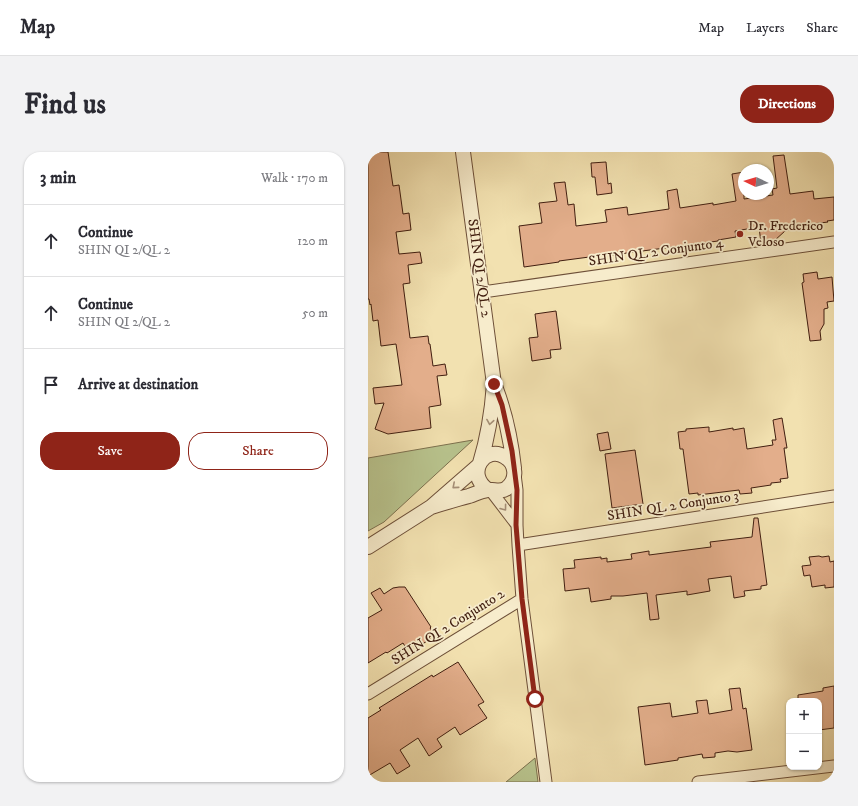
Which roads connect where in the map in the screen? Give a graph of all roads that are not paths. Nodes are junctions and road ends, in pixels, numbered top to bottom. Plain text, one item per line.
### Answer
1 (463, 152) edge
2 (834, 242) edge
3 (483, 292) junction
4 (494, 384) junction
5 (479, 464) junction
6 (514, 471) junction
7 (489, 490) junction
8 (834, 496) edge
9 (431, 507) junction
10 (516, 525) junction
11 (518, 545) junction
12 (368, 547) edge
13 (522, 599) junction
14 (368, 694) edge
15 (834, 766) edge
16 (546, 782) edge
17 (698, 782) edge

1 - 3 street, SHIN QI 2/QL 2
2 - 3 street, SHIN QL 2 Conjunto 4
3 - 4 street, SHIN QI 2/QL 2
4 -> 5 street, SHIN QI 2/QL 2
4 - 6 street, SHIN QI 2/QL 2
5 - 6 street
5 - 7 street
5 -> 9 street
6 - 7 street
6 - 10 street, SHIN QI 2/QL 2
7 - 9 street
7 -> 10 street
8 - 11 street, SHIN QL 2 Conjunto 3
9 - 12 street
10 - 11 street, SHIN QI 2/QL 2
11 - 13 street, SHIN QI 2/QL 2
13 - 14 street, SHIN QI 2 Conjunto 2
13 - 16 street, SHIN QI 2/QL 2
15 - 17 street

